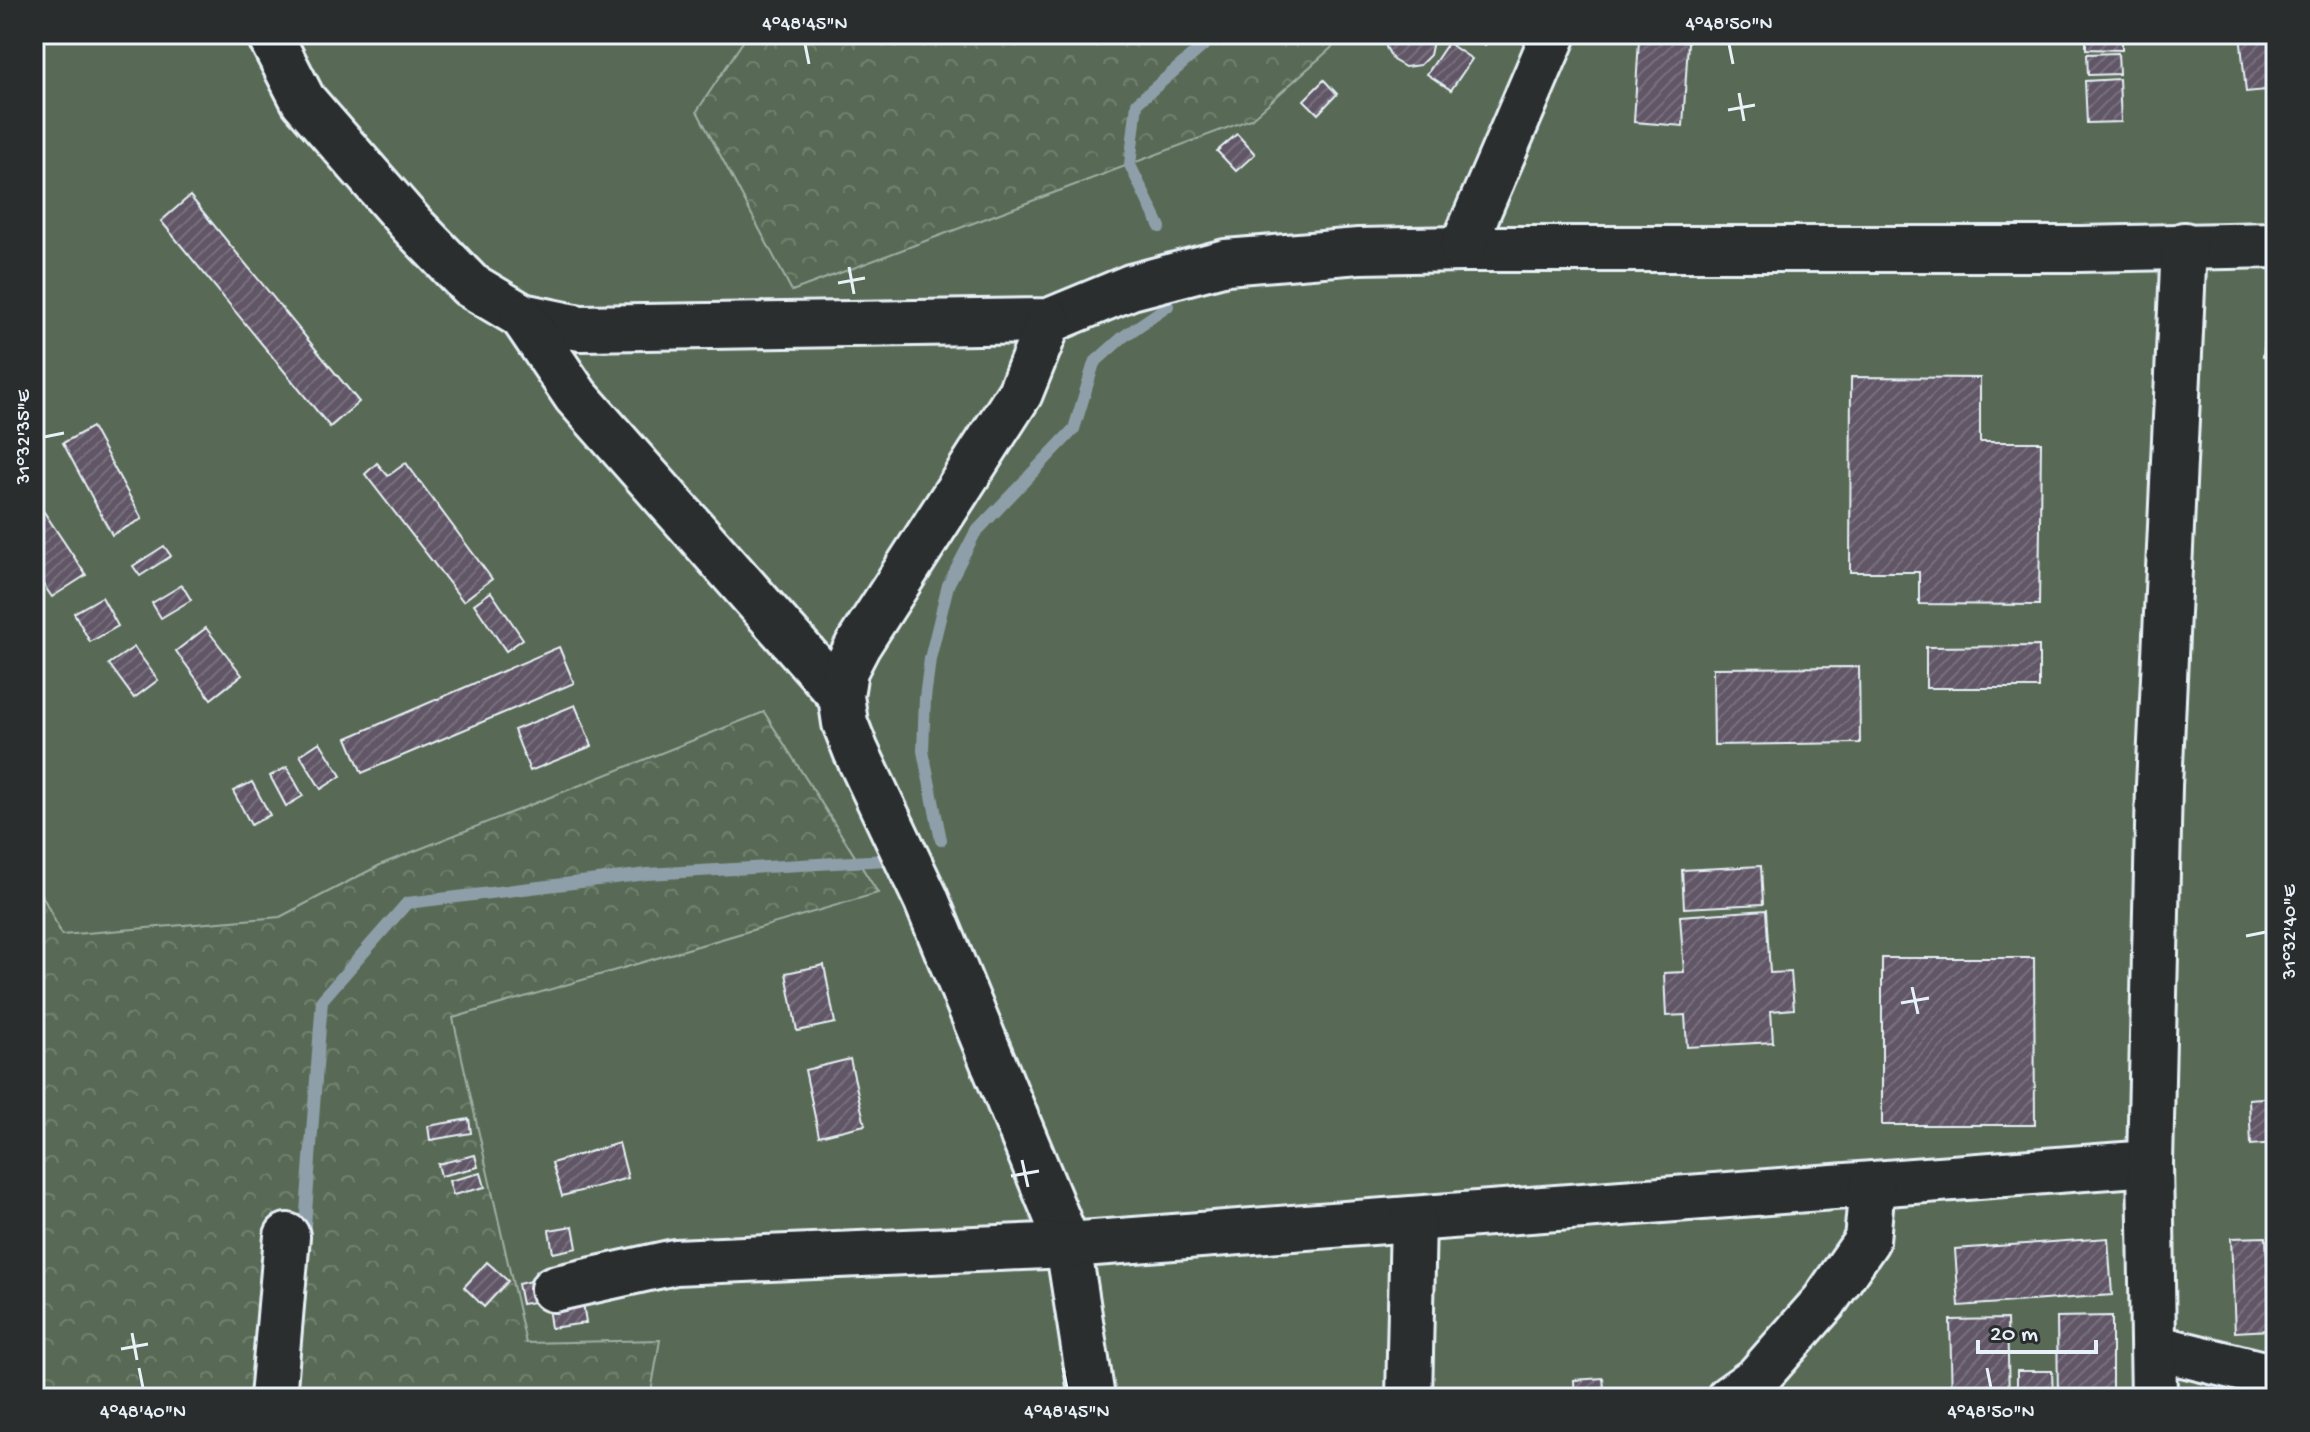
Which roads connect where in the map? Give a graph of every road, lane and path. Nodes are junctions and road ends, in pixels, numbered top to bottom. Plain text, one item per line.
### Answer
1 (269, 34) edge
2 (1554, 34) edge
3 (2184, 245) junction
4 (2276, 245) edge
5 (1462, 249) junction
6 (522, 316) junction
7 (1049, 321) junction
8 (841, 696) junction
9 (2150, 1163) junction
10 (1872, 1185) junction
11 (1413, 1219) junction
12 (287, 1236) dead end
13 (1068, 1245) junction
14 (553, 1289) dead end
15 (2154, 1347) junction
16 (2276, 1377) edge
17 (273, 1398) edge
18 (1092, 1398) edge
19 (1409, 1398) edge
20 (1729, 1398) edge
21 (2154, 1398) edge

1 - 6 street
2 - 5 street
3 - 4 street
3 - 5 street
3 - 9 street
5 - 7 street
6 - 7 street
6 - 8 street
7 - 8 street
8 - 13 street
9 - 10 street
9 - 15 street
10 - 11 street
10 - 20 street
11 - 13 street
11 - 19 street
12 - 17 street
13 - 14 street
13 - 18 street
15 - 16 street
15 - 21 street

